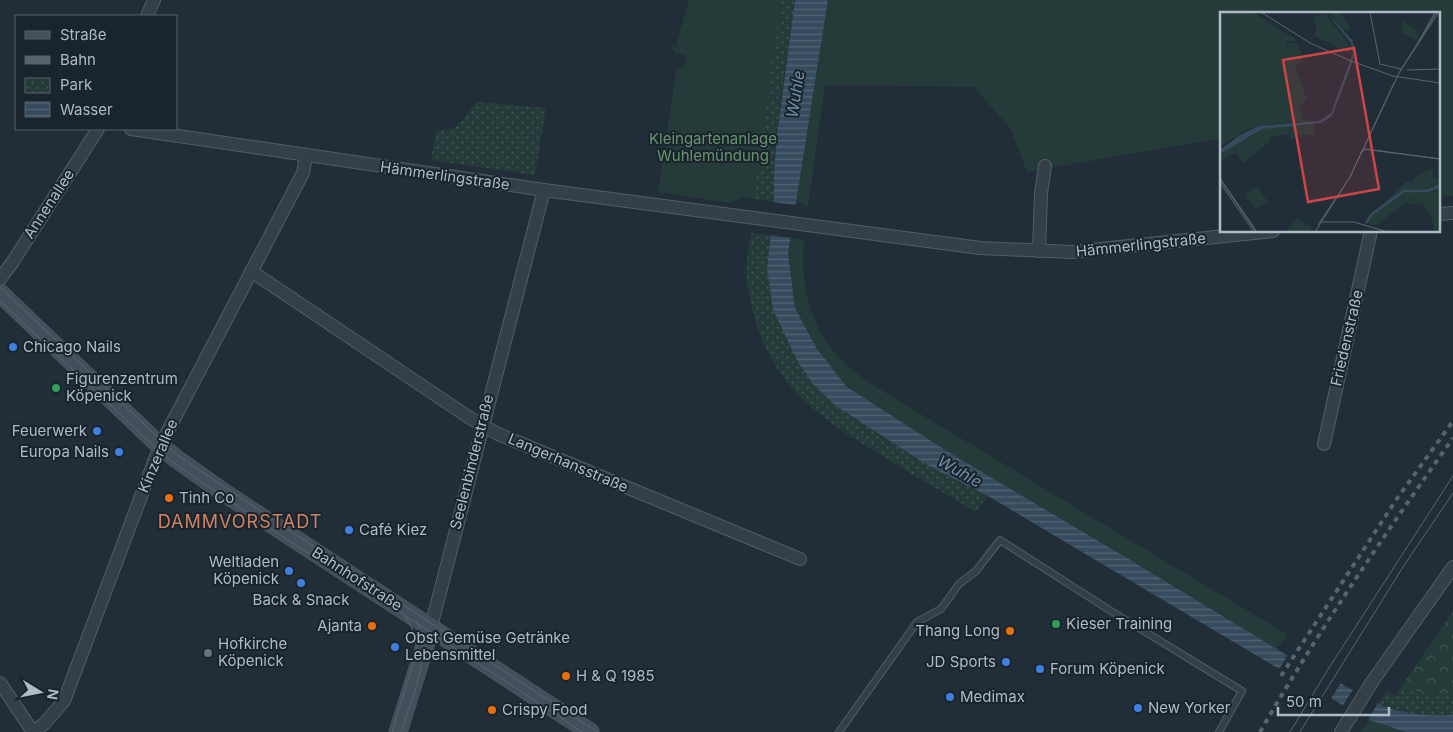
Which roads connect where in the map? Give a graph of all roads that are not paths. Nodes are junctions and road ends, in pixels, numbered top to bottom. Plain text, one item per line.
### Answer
1 (154, 0) edge
2 (148, 15) edge
3 (97, 130) edge
4 (138, 130) edge
5 (306, 155) junction
6 (1045, 166) dead end
7 (544, 190) junction
8 (1453, 213) edge
9 (1440, 214) edge
10 (1263, 232) edge
11 (1371, 232) edge
12 (1039, 251) junction
13 (251, 271) junction
14 (0, 279) edge
15 (0, 293) edge
16 (482, 425) junction
17 (1324, 444) dead end
18 (160, 446) junction
19 (800, 559) dead end
20 (1453, 567) edge
21 (431, 627) junction
22 (0, 683) edge
23 (1343, 728) edge
24 (33, 732) edge
25 (398, 732) edge
26 (590, 732) edge
27 (839, 732) edge
28 (1219, 732) edge

1 - 2 street
3 - 14 street, Annenallee
4 - 5 street, Hämmerlingstraße
5 - 7 street, Hämmerlingstraße
5 - 13 street, Kinzerallee
6 - 12 street
7 - 12 street, Hämmerlingstraße
7 - 16 street, Seelenbinderstraße
8 - 9 street
10 - 12 street, Hämmerlingstraße
11 - 17 street, Friedenstraße
13 - 16 street, Langerhansstraße
13 - 18 street, Kinzerallee
15 - 18 main road, Bahnhofstraße
16 - 19 street, Langerhansstraße
16 - 21 street, Seelenbinderstraße
18 - 21 main road, Bahnhofstraße
18 - 24 street, Kinzerallee
20 - 23 street
21 - 25 main road, Seelenbinderstraße
21 - 26 main road, Bahnhofstraße
22 - 24 street
27 - 28 lane

